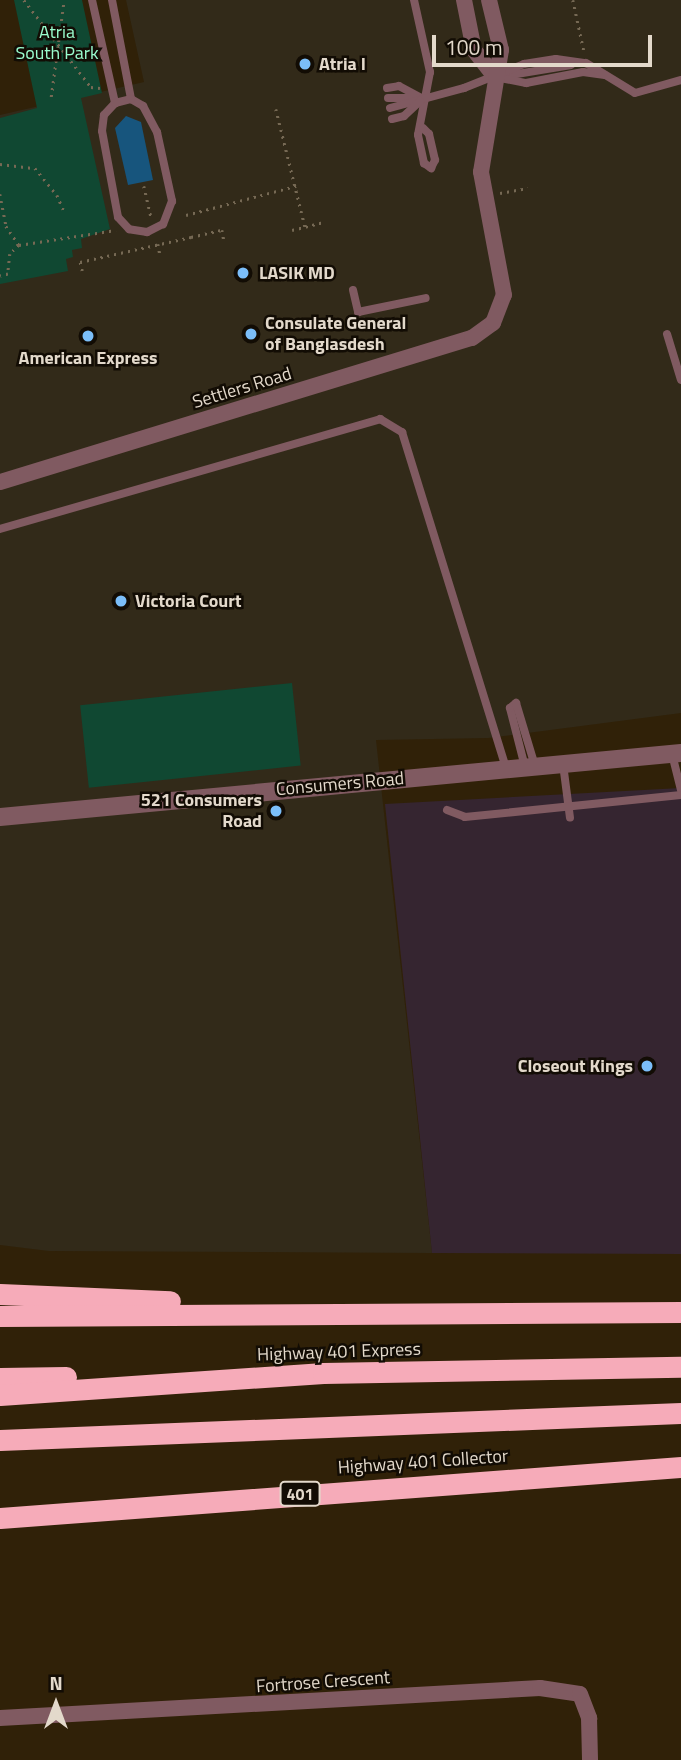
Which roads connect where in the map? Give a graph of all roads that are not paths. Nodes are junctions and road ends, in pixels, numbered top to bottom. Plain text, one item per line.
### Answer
1 (92, 0) edge
2 (112, 0) edge
3 (414, 0) edge
4 (464, 0) edge
5 (489, 0) edge
6 (608, 75) junction
7 (495, 78) junction
8 (681, 80) edge
9 (387, 88) dead end
10 (388, 98) dead end
11 (131, 99) junction
12 (423, 99) junction
13 (115, 103) junction
14 (390, 108) dead end
15 (392, 119) dead end
16 (422, 128) dead end
17 (353, 290) dead end
18 (426, 298) dead end
19 (667, 334) dead end
20 (681, 380) edge
21 (0, 482) edge
22 (0, 529) edge
23 (676, 754) edge
24 (563, 764) junction
25 (530, 766) junction
26 (506, 768) junction
27 (681, 793) edge
28 (568, 807) junction
29 (447, 810) dead end
30 (0, 817) edge
31 (570, 818) dead end
32 (0, 1294) edge
33 (462, 1312) junction
34 (681, 1312) edge
35 (0, 1315) edge
36 (681, 1367) edge
37 (323, 1373) junction
38 (0, 1378) edge
39 (0, 1395) edge
40 (681, 1413) edge
41 (161, 1431) junction
42 (0, 1440) edge
43 (0, 1453) edge
44 (681, 1467) edge
45 (571, 1475) junction
46 (681, 1478) edge
47 (0, 1517) edge
48 (0, 1718) edge
49 (590, 1760) edge

1 - 13 lane
2 - 11 lane
3 - 12 lane
4 - 7 street
5 - 7 street, Settlers Road
6 - 7 lane
6 - 7 lane
6 - 8 lane
7 - 12 lane
7 - 21 street, Settlers Road
9 - 12 lane
10 - 12 lane
11 - 13 lane
11 - 13 lane
12 - 14 lane
12 - 15 lane
12 - 16 lane
17 - 18 lane
19 - 20 lane
22 - 26 lane
23 - 24 street, Consumers Road
23 - 27 lane
24 - 25 street, Consumers Road
24 - 28 lane
25 - 25 lane
25 - 26 street, Consumers Road
26 - 30 street, Consumers Road
27 - 28 lane
28 - 29 lane
28 - 31 lane
32 - 33 highway
33 - 34 highway
33 - 35 highway
36 - 37 highway, Highway 401 Express
37 - 38 highway
37 - 39 highway, Highway 401 Express
40 - 41 highway
41 - 42 highway
41 - 43 highway
44 - 45 highway, Highway 401 Collector / 401
45 - 46 highway
45 - 47 highway, Highway 401 Collector / 401
48 - 49 street, Fortrose Crescent

